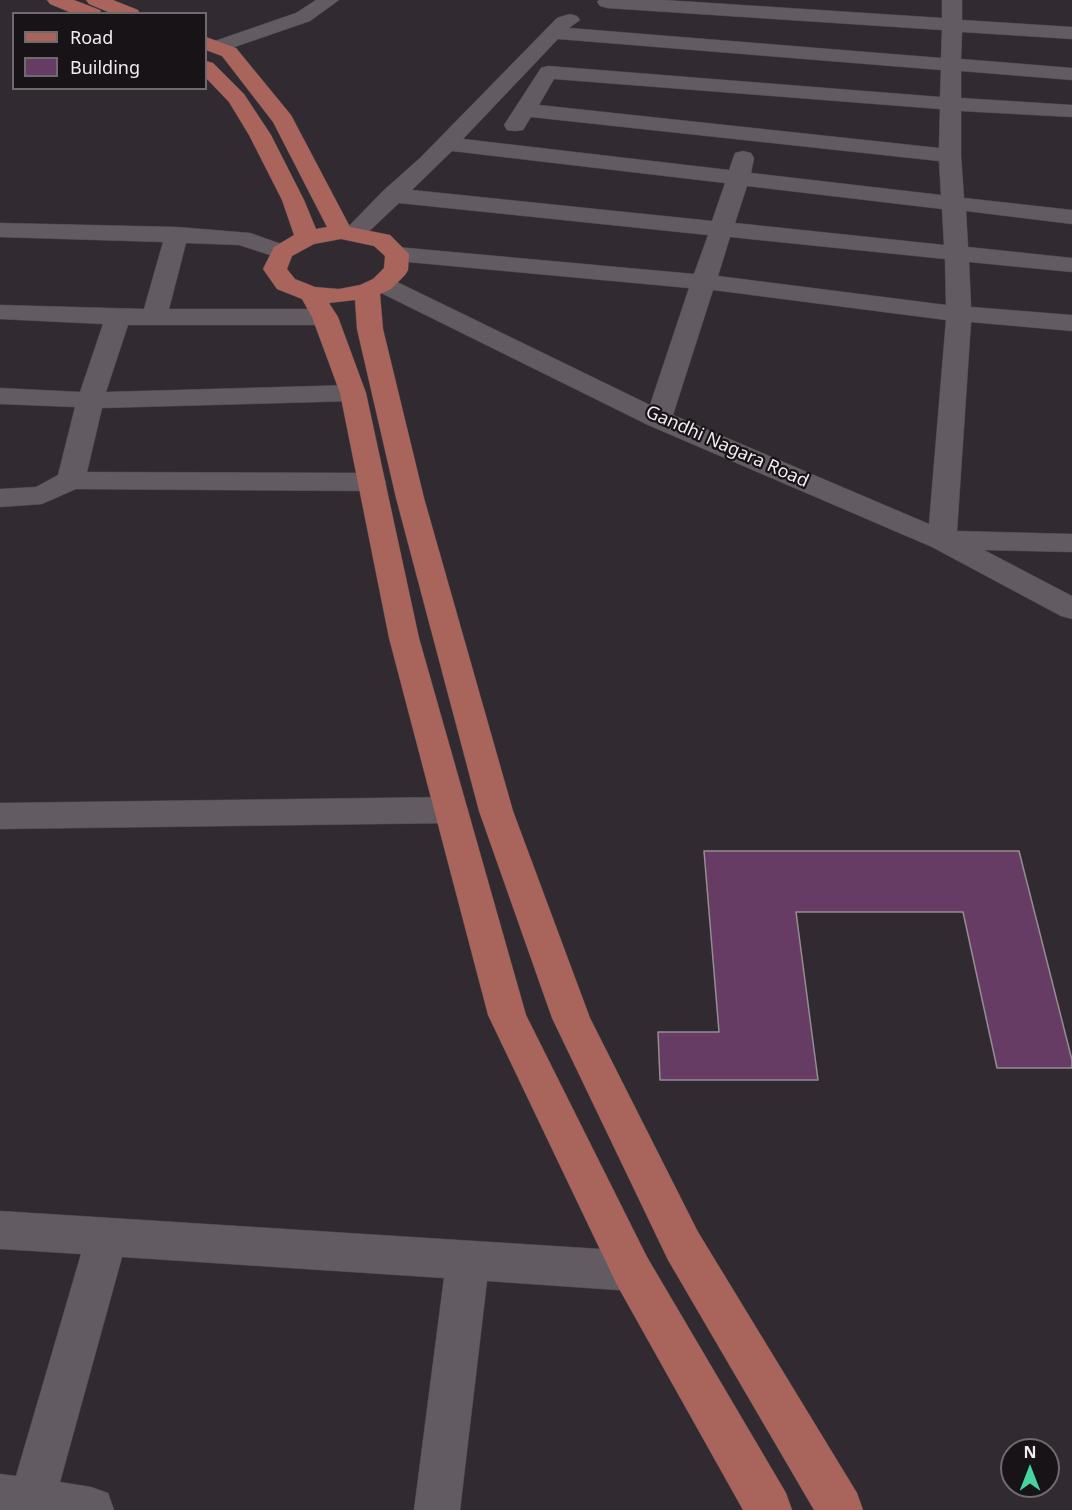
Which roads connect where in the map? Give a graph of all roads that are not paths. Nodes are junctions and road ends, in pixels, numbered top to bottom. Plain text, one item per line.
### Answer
1 (57, 0) edge
2 (96, 0) edge
3 (329, 0) edge
4 (952, 0) edge
5 (610, 1) edge
6 (88, 12) edge
7 (126, 12) edge
8 (776, 13) junction
9 (953, 25) junction
10 (554, 33) junction
11 (1072, 33) edge
12 (211, 45) edge
13 (767, 51) junction
14 (952, 66) junction
15 (207, 68) edge
16 (1072, 74) edge
17 (758, 89) junction
18 (951, 104) junction
19 (525, 110) junction
20 (1072, 111) edge
21 (748, 135) junction
22 (446, 144) junction
23 (497, 150) junction
24 (950, 156) junction
25 (738, 179) junction
26 (392, 195) junction
27 (954, 204) junction
28 (1072, 217) edge
29 (722, 228) junction
30 (0, 230) edge
31 (347, 233) junction
32 (177, 234) junction
33 (307, 238) junction
34 (282, 252) junction
35 (957, 254) junction
36 (397, 255) junction
37 (1072, 265) edge
38 (704, 282) junction
39 (374, 288) junction
40 (318, 305) junction
41 (0, 312) edge
42 (959, 314) junction
43 (155, 316) junction
44 (118, 317) junction
45 (1072, 323) edge
46 (353, 393) junction
47 (0, 396) edge
48 (90, 400) junction
49 (658, 418) junction
50 (71, 480) junction
51 (372, 482) junction
52 (0, 498) edge
53 (942, 540) junction
54 (1072, 543) edge
55 (1072, 609) edge
56 (451, 810) junction
57 (0, 816) edge
58 (0, 1230) edge
59 (107, 1236) junction
60 (468, 1259) junction
61 (632, 1271) junction
62 (20, 1503) edge
63 (91, 1510) edge
64 (437, 1510) edge
65 (769, 1510) edge
66 (840, 1510) edge

1 - 6 main road
2 - 7 main road
3 - 12 street
4 - 9 street
5 - 8 street
5 - 10 street
8 - 9 street
8 - 13 street
9 - 11 street
9 - 14 street
10 - 13 street
10 - 22 street
12 - 31 main road
13 - 14 street
13 - 17 street
14 - 16 street
14 - 18 street
15 - 33 main road
17 - 18 street
17 - 19 street
17 - 21 street
18 - 20 street
18 - 24 street
19 - 21 street
19 - 23 street
21 - 24 street
21 - 25 street
22 - 23 street
22 - 26 street
23 - 25 street
24 - 27 street
25 - 27 street
25 - 29 street
26 - 29 street
26 - 31 street
27 - 28 street
27 - 35 street
29 - 35 street
29 - 38 street
30 - 32 street
31 - 33 main road
31 - 36 main road
32 - 34 street
32 - 43 street
33 - 34 main road
34 - 40 main road
35 - 37 street
35 - 42 street
36 - 38 street
36 - 39 main road
38 - 42 street
38 - 49 street
39 - 40 main road
39 - 49 street, Gandhi Nagara Road
39 - 66 main road
40 - 43 street
40 - 46 main road
41 - 44 street
42 - 45 street
42 - 53 street
43 - 44 street
44 - 48 street
46 - 48 street
46 - 51 main road
47 - 48 street
48 - 50 street
49 - 53 street, Gandhi Nagara Road
50 - 51 street
50 - 52 street
51 - 56 main road
53 - 54 street
53 - 55 street, Gandhi Nagara Road
56 - 57 street
56 - 61 main road
58 - 59 street
59 - 60 street
59 - 62 street
60 - 61 street
60 - 64 street
61 - 65 main road
62 - 63 street

